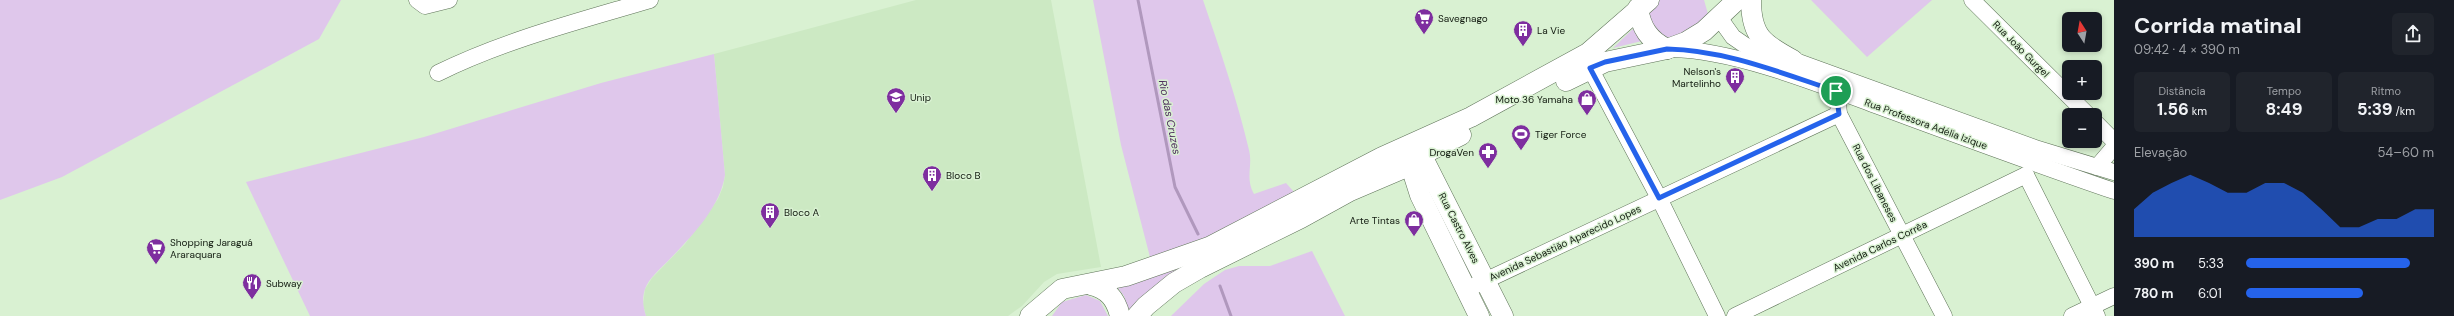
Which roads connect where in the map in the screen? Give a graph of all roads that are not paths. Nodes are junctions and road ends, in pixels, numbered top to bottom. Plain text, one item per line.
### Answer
1 (417, 0) edge
2 (449, 0) edge
3 (650, 0) edge
4 (1738, 0) edge
5 (1751, 0) edge
6 (1972, 0) edge
7 (1642, 3) edge
8 (1715, 8) edge
9 (1667, 49) junction
10 (1793, 60) junction
11 (1590, 68) junction
12 (438, 73) dead end
13 (1836, 83) junction
14 (2081, 108) edge
15 (1839, 114) junction
16 (2102, 129) edge
17 (2114, 141) edge
18 (2114, 147) edge
19 (1412, 153) junction
20 (2032, 162) junction
21 (2097, 167) junction
22 (2114, 172) edge
23 (1354, 190) junction
24 (2114, 191) edge
25 (1420, 194) junction
26 (1659, 198) junction
27 (1902, 236) junction
28 (1464, 238) junction
29 (1445, 248) junction
30 (1485, 280) junction
31 (1091, 285) junction
32 (1466, 290) junction
33 (2114, 296) edge
34 (2095, 311) edge
35 (1034, 314) edge
36 (1120, 316) edge
37 (1137, 316) edge
38 (1479, 316) edge
39 (1503, 316) edge
40 (1717, 316) edge
41 (1735, 316) edge
42 (1944, 316) edge
43 (2072, 316) edge

1 - 2 street
3 - 12 street
4 - 8 main road
5 - 10 main road
6 - 14 street, Rua João Gurgel
7 - 9 main road
7 - 19 main road
8 - 9 main road
8 - 10 street, Rua Professora Adélia Izique
9 - 11 main road
9 - 13 street, Rua Professora Adélia Izique
10 - 13 street, Rua Professora Adélia Izique
11 - 19 main road
11 - 26 street
13 - 15 street, Rua dos Libaneses
13 - 20 street, Rua Professora Adélia Izique
15 - 26 street, Avenida Sebastião Aparecido Lopes
15 - 27 street, Rua dos Libaneses
16 - 17 street
18 - 21 street
19 - 23 main road
19 - 25 main road, Rua Castro Alves
19 - 28 main road, Rua Castro Alves
19 - 31 main road
20 - 21 street, Rua Professora Adélia Izique
20 - 24 street, Rua Professora Adélia Izique
20 - 27 street, Avenida Carlos Corrêa
20 - 34 street
21 - 22 street, Rua Professora Adélia Izique
23 - 25 main road
23 - 37 main road
25 - 29 main road, Rua Castro Alves
26 - 30 street, Avenida Sebastião Aparecido Lopes
26 - 40 street
27 - 41 street, Avenida Carlos Corrêa
27 - 42 street, Rua dos Libaneses
28 - 29 main road
28 - 30 main road, Rua Castro Alves
29 - 32 main road, Rua Castro Alves
30 - 32 street, Avenida Sebastião Aparecido Lopes
30 - 39 main road, Rua Castro Alves
31 - 35 main road
31 - 36 main road
32 - 38 main road, Rua Castro Alves
33 - 34 street
34 - 43 street

